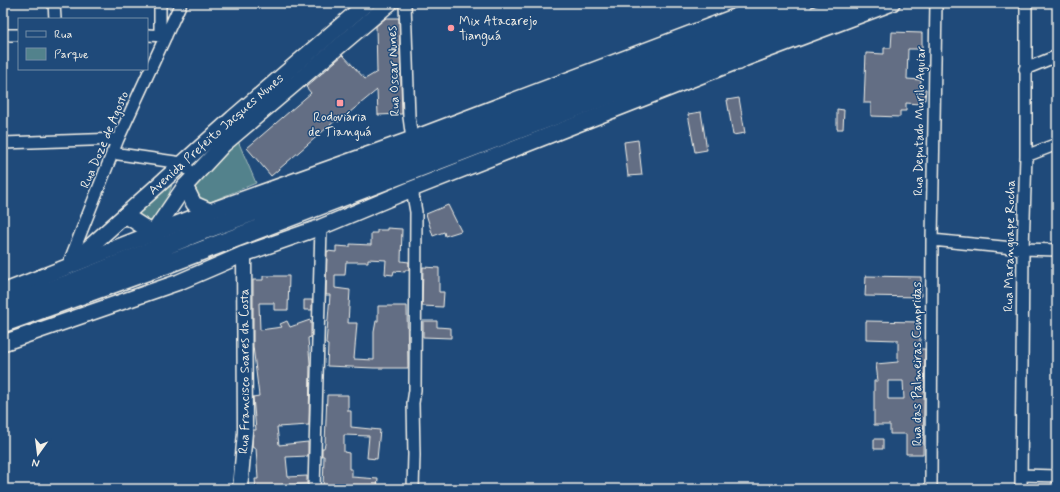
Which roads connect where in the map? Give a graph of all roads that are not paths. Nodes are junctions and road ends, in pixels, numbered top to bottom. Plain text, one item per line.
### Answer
1 (54, 3) edge
2 (160, 3) edge
3 (181, 3) edge
4 (390, 3) edge
5 (405, 3) edge
6 (771, 3) edge
7 (777, 3) edge
8 (803, 3) edge
9 (849, 3) edge
10 (892, 3) edge
11 (936, 3) edge
12 (1026, 3) edge
13 (366, 10) edge
14 (55, 18) edge
15 (742, 27) junction
16 (773, 31) junction
17 (3, 35) edge
18 (18, 35) edge
19 (148, 35) edge
20 (163, 36) junction
21 (1057, 56) edge
22 (738, 61) junction
23 (1025, 68) junction
24 (220, 139) junction
25 (412, 139) junction
26 (118, 140) junction
27 (3, 144) edge
28 (1057, 144) edge
29 (112, 153) junction
30 (1026, 156) junction
31 (182, 163) junction
32 (190, 181) junction
33 (412, 189) junction
34 (210, 211) junction
35 (125, 215) junction
36 (320, 227) junction
37 (155, 236) junction
38 (932, 240) junction
39 (1023, 249) junction
40 (1057, 250) edge
41 (244, 254) junction
42 (67, 267) junction
43 (3, 292) edge
44 (3, 308) edge
45 (3, 323) edge
46 (3, 343) edge
47 (1021, 475) junction
48 (1057, 476) edge
49 (240, 489) edge
50 (314, 489) edge
51 (413, 489) edge
52 (931, 489) edge
53 (1021, 489) edge

1 - 14 street
2 - 20 street
3 - 20 street, Rua Doze de Agosto
4 - 13 main road, Avenida Prefeito Jacques Nunes
5 - 25 street, Rua Oscar Nunes
6 - 25 main road
7 - 15 highway
8 - 15 highway
9 - 16 highway
10 - 22 main road
11 - 38 street, Rua Deputado Murilo Aguiar
12 - 23 street, Rua Maranguape Rocha
13 - 24 main road, Avenida Prefeito Jacques Nunes
15 - 44 highway
16 - 22 highway
16 - 45 highway
17 - 18 street
19 - 20 street
20 - 26 street, Rua Doze de Agosto
21 - 23 street
22 - 33 main road
23 - 30 street, Rua Maranguape Rocha
24 - 31 main road, Avenida Prefeito Jacques Nunes
24 - 32 main road, Avenida Prefeito Jacques Nunes
25 - 34 main road
26 - 27 street
26 - 29 street, Rua Doze de Agosto
28 - 30 street
29 - 31 street
29 - 42 street, Rua Doze de Agosto
30 - 39 street, Rua Maranguape Rocha
31 - 32 street
31 - 35 main road, Avenida Prefeito Jacques Nunes
32 - 34 main road
32 - 37 main road, Avenida Prefeito Jacques Nunes
33 - 36 main road
33 - 51 street
34 - 37 main road
35 - 37 main road
35 - 42 main road, Avenida Prefeito Jacques Nunes
36 - 41 main road
36 - 50 street
37 - 42 main road
38 - 39 street
38 - 52 street, Rua das Palmeiras Compridas
39 - 40 street
39 - 47 street, Rua Maranguape Rocha
41 - 46 main road
41 - 49 street, Rua Francisco Soares da Costa
42 - 43 main road
47 - 48 street
47 - 53 street, Rua Maranguape Rocha

